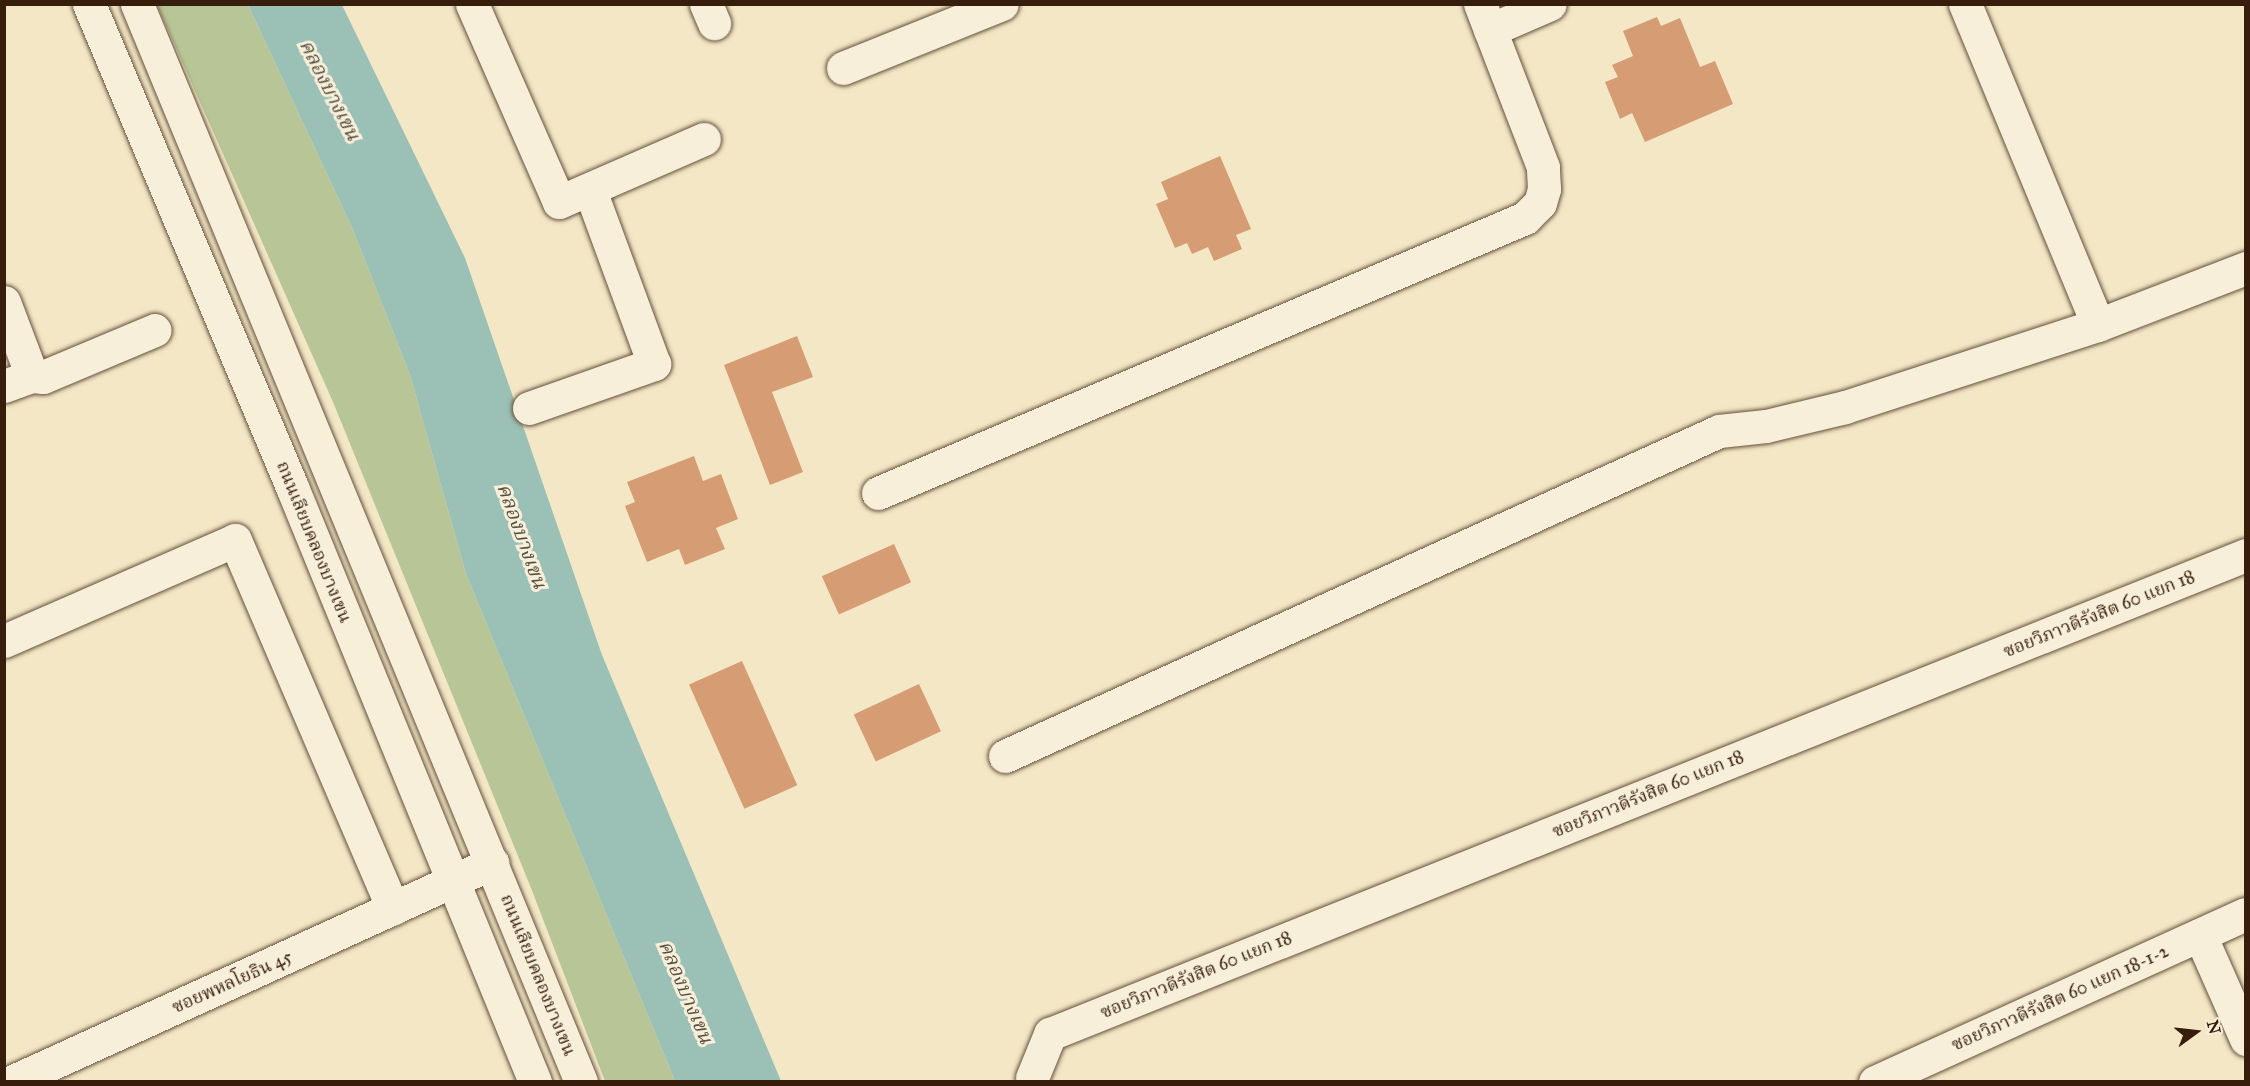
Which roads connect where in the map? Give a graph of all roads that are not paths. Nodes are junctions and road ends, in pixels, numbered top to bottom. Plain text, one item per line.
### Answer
1 (89, 4) edge
2 (137, 4) edge
3 (472, 4) edge
4 (1002, 4) edge
5 (1550, 4) edge
6 (1965, 4) edge
7 (1485, 17) edge
8 (843, 68) dead end
9 (704, 139) dead end
10 (590, 190) junction
11 (2246, 268) edge
12 (4, 302) edge
13 (2098, 324) junction
14 (155, 330) dead end
15 (18, 381) edge
16 (529, 408) dead end
17 (878, 493) dead end
18 (2246, 555) edge
19 (4, 641) edge
20 (1005, 756) dead end
21 (492, 862) junction
22 (453, 880) junction
23 (393, 909) junction
24 (2246, 915) edge
25 (2200, 935) junction
26 (2246, 1040) edge
27 (1032, 1078) dead end
28 (11, 1082) edge
29 (535, 1082) edge
30 (581, 1082) edge
31 (1875, 1082) edge

1 - 22 street, ถนนเลียบคลองบางเขน
2 - 21 street, ถนนเลียบคลองบางเขน
3 - 10 street
4 - 8 street
5 - 7 street
6 - 13 street
7 - 17 street
9 - 10 street
10 - 16 street
11 - 13 street
12 - 15 street
13 - 20 street
14 - 15 street
18 - 27 street, ซอยวิภาวดีรังสิต 60 แยก 18
19 - 23 street
21 - 22 street, ซอยพหลโยธิน 45
21 - 30 street, ถนนเลียบคลองบางเขน
22 - 23 street, ซอยพหลโยธิน 45
22 - 29 street, ถนนเลียบคลองบางเขน
23 - 28 street, ซอยพหลโยธิน 45
24 - 25 street, ซอยวิภาวดีรังสิต 60 แยก 18-1-2
25 - 26 street
25 - 31 street, ซอยวิภาวดีรังสิต 60 แยก 18-1-2

